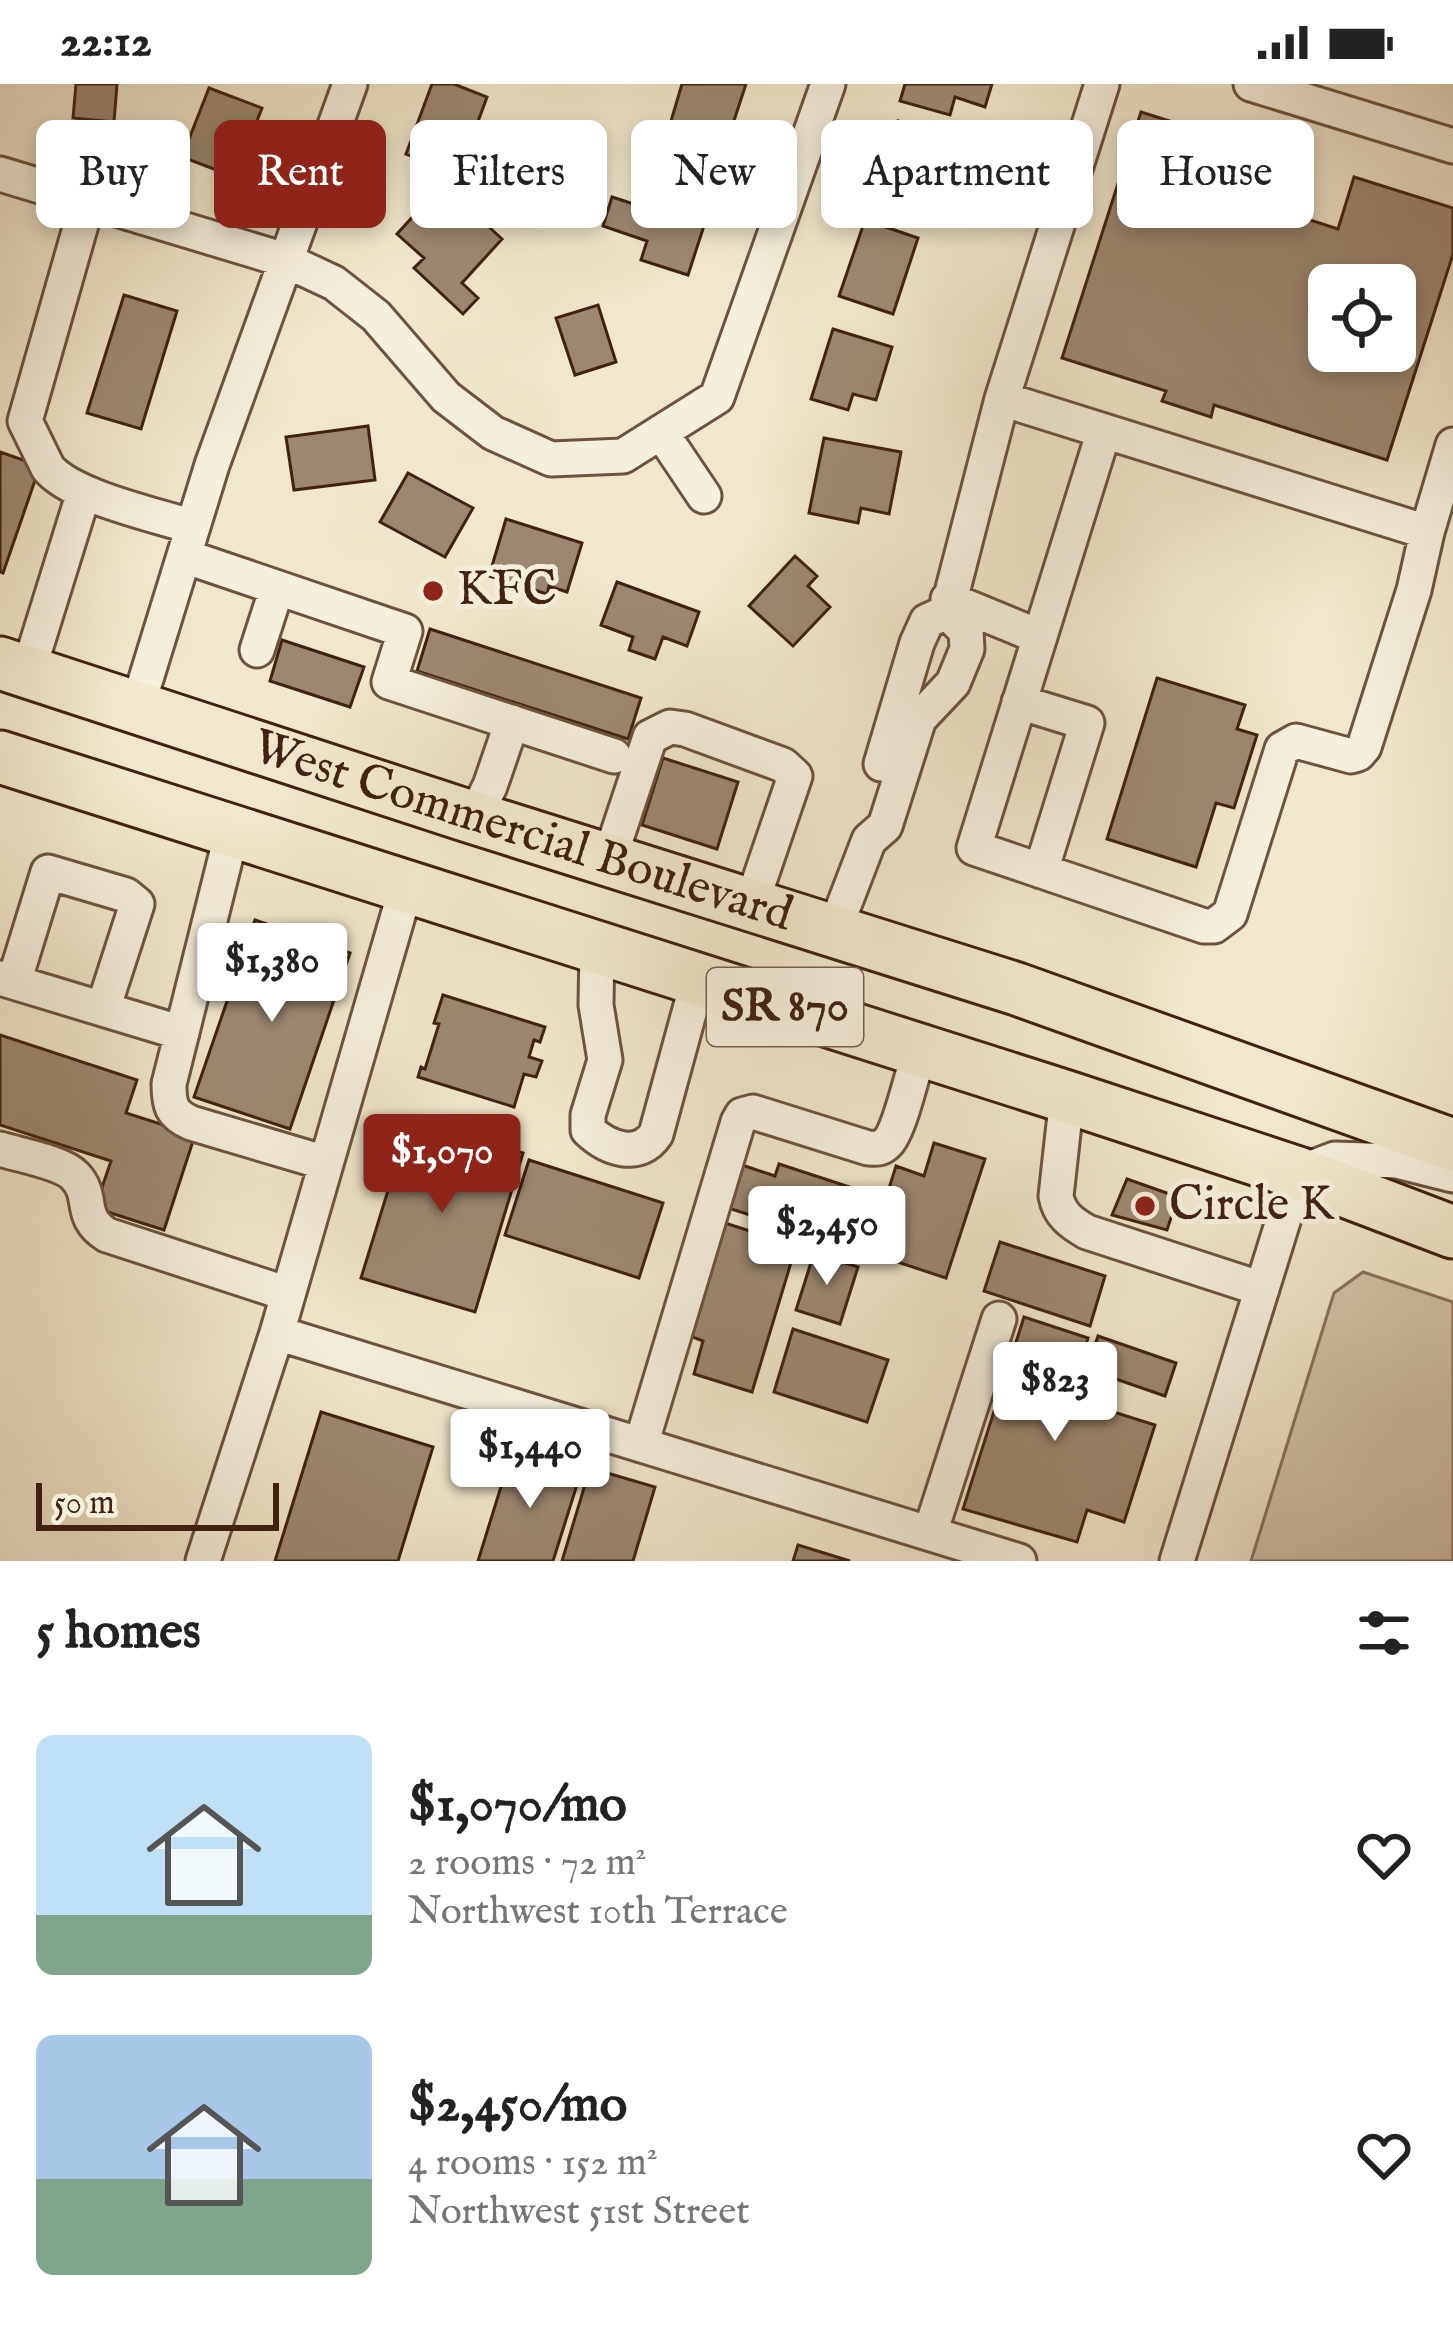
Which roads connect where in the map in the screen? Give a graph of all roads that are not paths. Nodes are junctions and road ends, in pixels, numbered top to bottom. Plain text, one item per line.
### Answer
1 (350, 84) edge
2 (828, 84) edge
3 (1102, 84) edge
4 (1251, 84) edge
5 (1453, 146) edge
6 (0, 174) edge
7 (36, 185) edge
8 (80, 228) edge
9 (180, 228) edge
10 (285, 260) junction
11 (1003, 400) junction
12 (1105, 430) junction
13 (662, 432) junction
14 (1453, 445) edge
15 (84, 492) junction
16 (704, 496) dead end
17 (1427, 532) junction
18 (188, 542) junction
19 (278, 588) junction
20 (947, 606) junction
21 (1040, 637) junction
22 (257, 650) dead end
23 (14, 667) edge
24 (1019, 702) junction
25 (137, 708) junction
26 (512, 722) junction
27 (614, 756) dead end
28 (0, 758) edge
29 (474, 818) junction
30 (232, 832) junction
31 (869, 841) junction
32 (609, 860) junction
33 (1041, 871) junction
34 (406, 888) junction
35 (751, 905) junction
36 (834, 931) junction
37 (597, 948) junction
38 (7, 980) edge
39 (698, 980) junction
40 (103, 1009) junction
41 (182, 1033) junction
42 (920, 1050) junction
43 (1226, 1064) junction
44 (1067, 1097) junction
45 (1453, 1145) edge
46 (0, 1149) edge
47 (326, 1163) junction
48 (1298, 1173) junction
49 (1453, 1174) edge
50 (1453, 1232) edge
51 (1262, 1288) junction
52 (288, 1294) junction
53 (999, 1319) dead end
54 (277, 1333) junction
55 (641, 1445) junction
56 (930, 1533) junction
57 (203, 1561) edge
58 (1019, 1561) edge
59 (1178, 1561) edge

1 - 10 street
2 - 13 street
3 - 11 street
4 - 5 street
6 - 7 street
8 - 15 street
9 - 10 street
10 - 13 street
10 - 18 street
11 - 12 street
11 - 20 street
12 - 17 street
12 - 21 street
13 - 16 street
14 - 17 street
15 - 18 street
15 - 23 street
17 - 33 street
18 - 19 street
18 - 25 street
19 - 22 street
19 - 26 street
20 - 21 street
20 - 31 street
20 - 31 street
21 - 24 street
23 - 25 highway, West Commercial Boulevard / SR 870
24 - 33 street
24 - 33 street
25 - 29 highway, West Commercial Boulevard / SR 870
26 - 27 street
26 - 29 street
28 - 30 highway, West Commercial Boulevard / SR 870
29 - 32 highway, West Commercial Boulevard / SR 870
30 - 34 highway, West Commercial Boulevard / SR 870
30 - 41 street
31 - 36 street
32 - 35 highway, West Commercial Boulevard / SR 870
32 - 35 street
34 - 37 highway, West Commercial Boulevard / SR 870
34 - 47 street
35 - 36 highway, West Commercial Boulevard / SR 870
36 - 43 highway, West Commercial Boulevard / SR 870
37 - 39 highway, West Commercial Boulevard / SR 870
37 - 39 street
38 - 40 street
38 - 40 street
39 - 42 highway, West Commercial Boulevard / SR 870
39 - 43 highway
40 - 41 street
41 - 47 street
42 - 44 highway, West Commercial Boulevard / SR 870
42 - 55 street
43 - 45 highway, West Commercial Boulevard / SR 870
44 - 48 highway, West Commercial Boulevard / SR 870
44 - 51 street
46 - 52 street
47 - 52 street
48 - 49 street
48 - 50 highway, West Commercial Boulevard / SR 870
48 - 51 street
51 - 59 street
52 - 54 street
53 - 56 street
54 - 55 street
54 - 57 street
55 - 56 street
56 - 58 street

